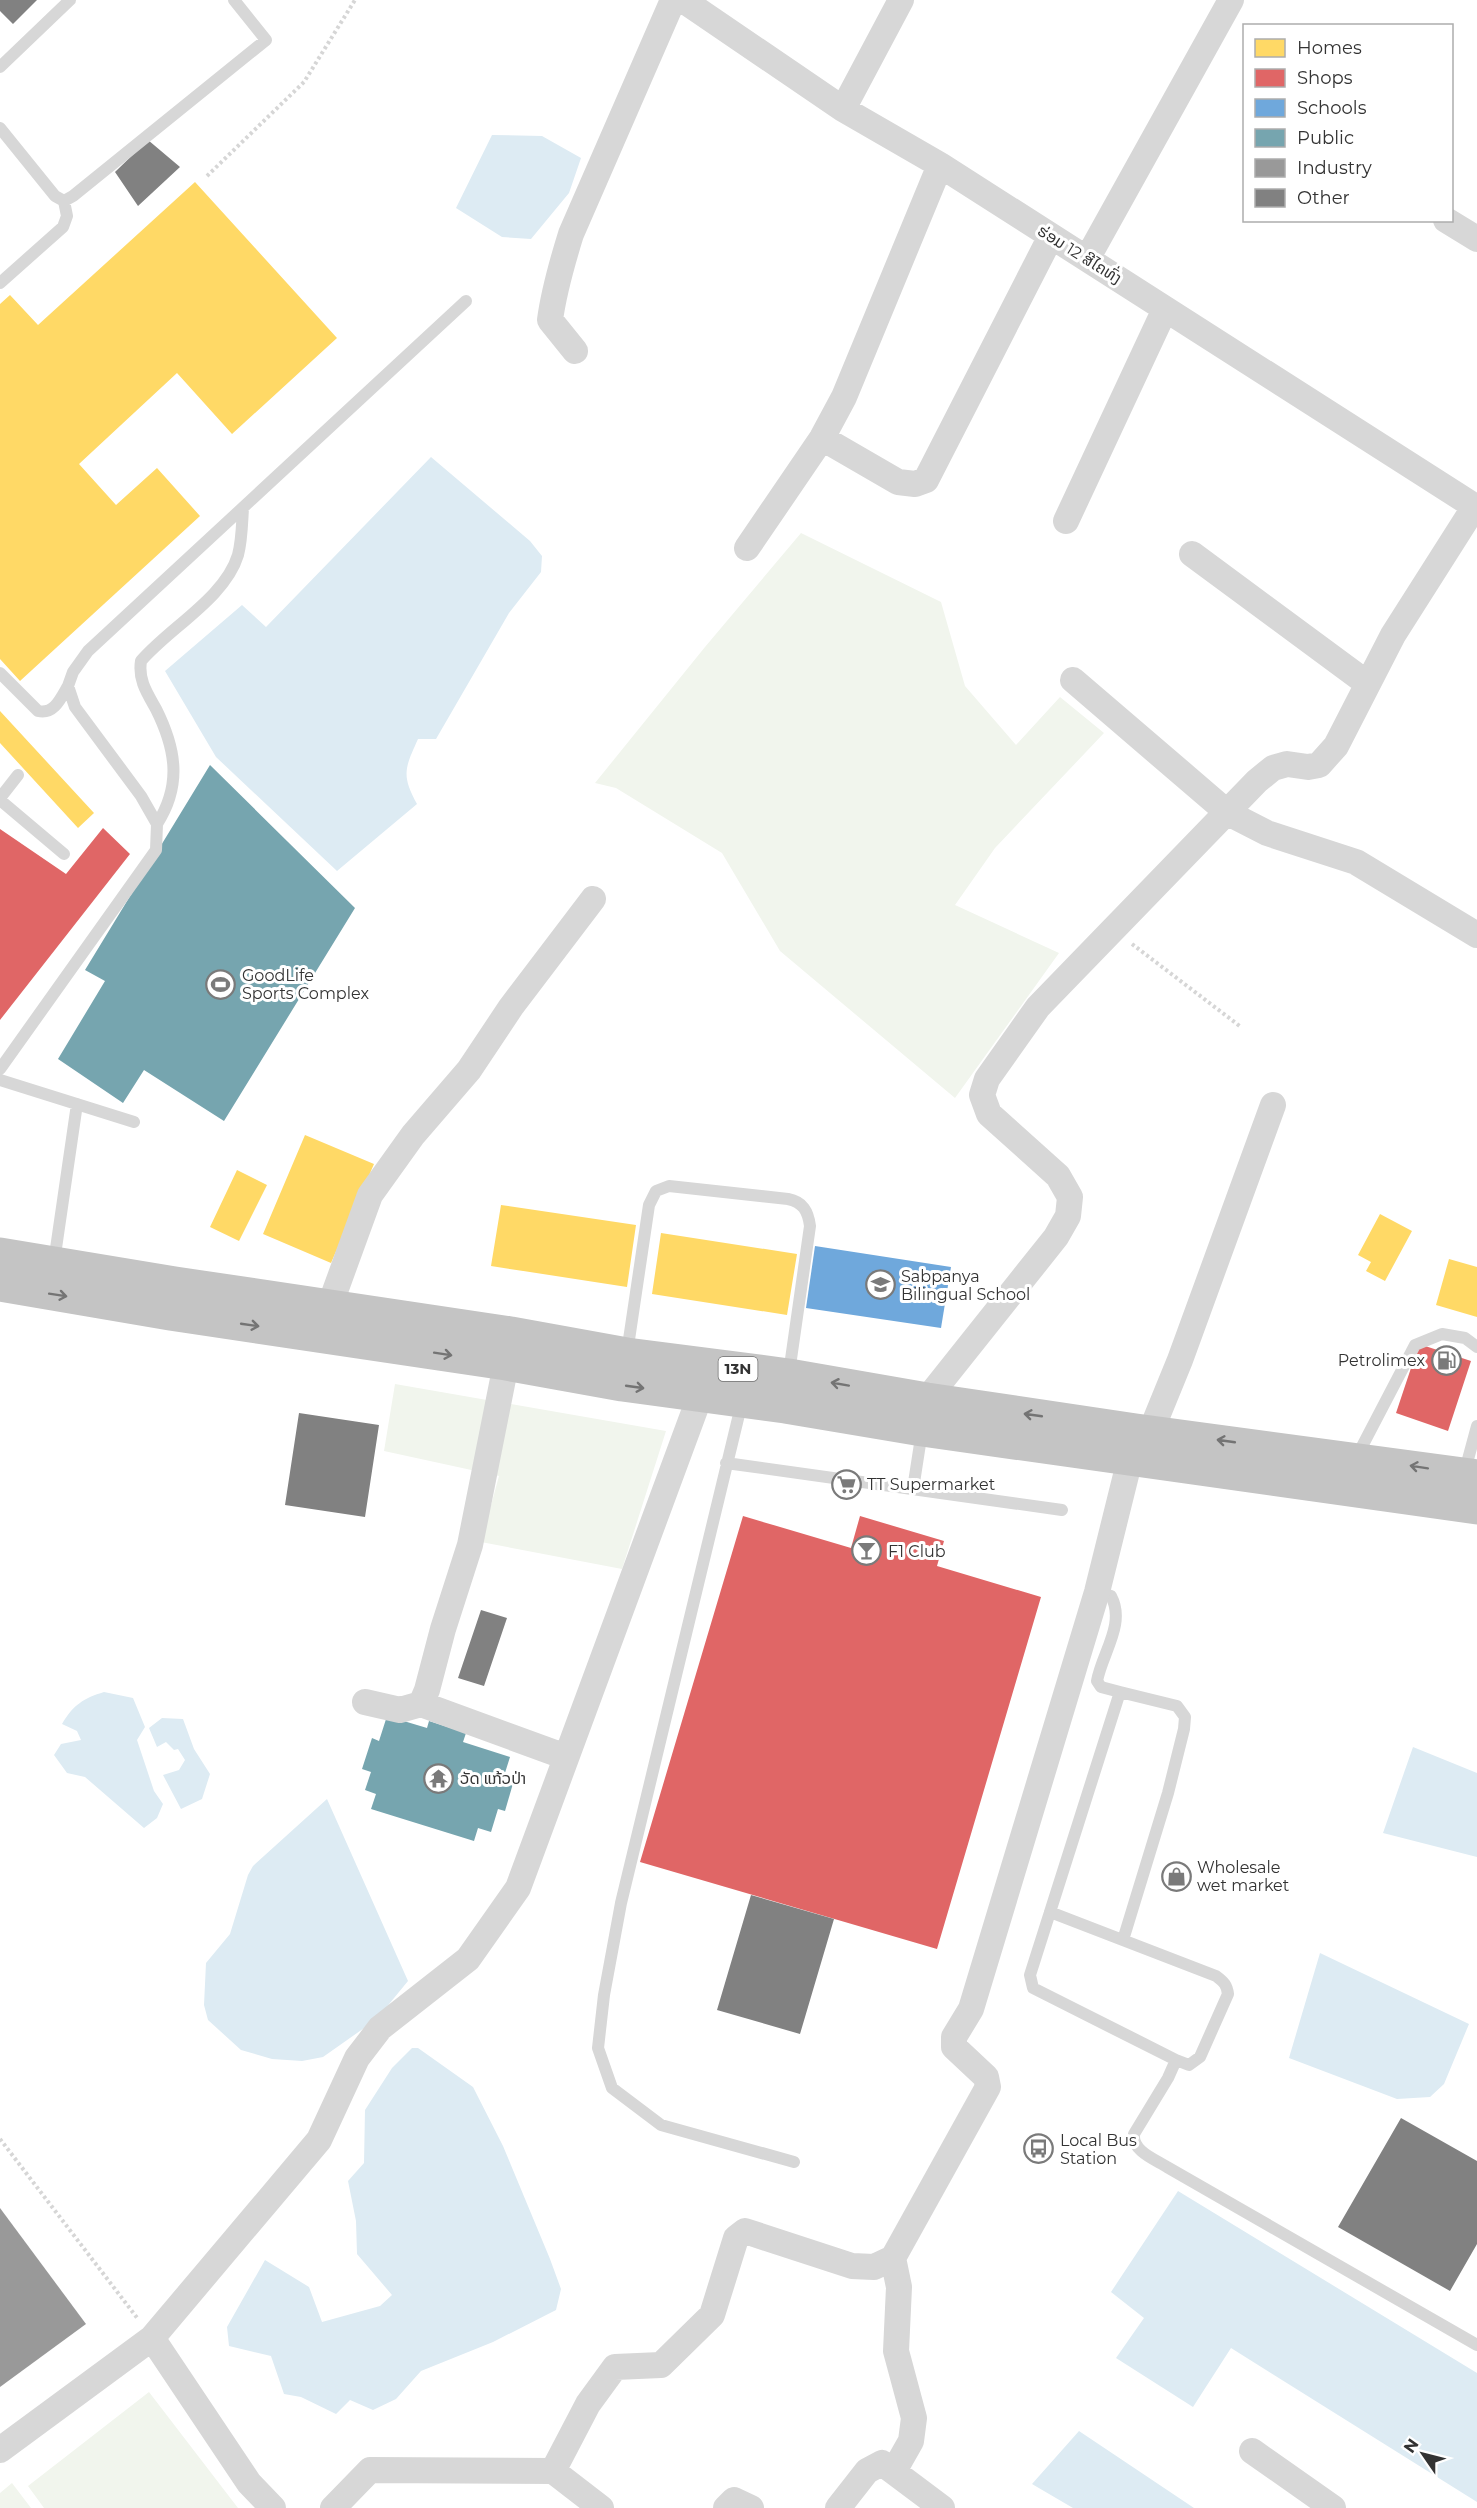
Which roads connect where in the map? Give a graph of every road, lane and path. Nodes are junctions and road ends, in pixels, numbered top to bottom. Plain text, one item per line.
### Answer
1 (70, 0) edge
2 (234, 0) edge
3 (355, 0) edge
4 (673, 0) edge
5 (684, 0) edge
6 (901, 0) edge
7 (1231, 0) edge
8 (0, 67) edge
9 (843, 109) junction
10 (0, 128) edge
11 (940, 165) junction
12 (207, 176) dead end
13 (64, 201) junction
14 (1449, 222) edge
15 (1051, 236) junction
16 (1477, 239) edge
17 (1087, 259) junction
18 (0, 283) edge
19 (466, 301) dead end
20 (1165, 309) junction
21 (575, 351) dead end
22 (822, 438) junction
23 (1476, 507) edge
24 (243, 508) junction
25 (1066, 521) dead end
26 (747, 548) dead end
27 (1192, 554) dead end
28 (0, 673) edge
29 (1073, 680) dead end
30 (1368, 684) junction
31 (68, 686) junction
32 (18, 775) dead end
33 (0, 799) edge
34 (1228, 813) junction
35 (158, 824) junction
36 (64, 854) dead end
37 (592, 899) dead end
38 (1113, 930) junction
39 (1477, 935) edge
40 (1241, 1027) dead end
41 (0, 1069) edge
42 (0, 1080) edge
43 (77, 1104) junction
44 (1273, 1105) dead end
45 (134, 1122) dead end
46 (0, 1254) edge
47 (54, 1263) junction
48 (0, 1286) edge
49 (330, 1305) junction
50 (1477, 1347) edge
51 (627, 1354) junction
52 (506, 1364) junction
53 (789, 1375) junction
54 (700, 1396) junction
55 (742, 1401) junction
56 (925, 1415) junction
57 (1477, 1426) edge
58 (1139, 1441) junction
59 (1355, 1459) junction
60 (726, 1462) junction
61 (1470, 1475) edge
62 (913, 1489) junction
63 (1477, 1508) edge
64 (1062, 1510) dead end
65 (1098, 1592) junction
66 (1120, 1692) junction
67 (365, 1702) dead end
68 (421, 1704) junction
69 (566, 1757) junction
70 (1050, 1912) junction
71 (1123, 1940) junction
72 (1176, 2060) junction
73 (0, 2139) edge
74 (794, 2162) dead end
75 (893, 2258) junction
76 (152, 2337) junction
77 (1477, 2345) edge
78 (0, 2450) edge
79 (1252, 2451) dead end
80 (553, 2471) junction
81 (894, 2471) junction
82 (273, 2508) edge
83 (333, 2508) edge
84 (601, 2508) edge
85 (726, 2508) edge
86 (751, 2508) edge
87 (838, 2508) edge
88 (942, 2508) edge
89 (1333, 2508) edge

1 - 8 lane
2 - 13 lane
3 - 12 path
4 - 21 street
5 - 9 street, ຮ່ອມ 12 ສີໄຄທົ່ງ
6 - 9 street
7 - 17 street
9 - 11 street, ຮ່ອມ 12 ສີໄຄທົ່ງ
10 - 13 lane
11 - 15 street, ຮ່ອມ 12 ສີໄຄທົ່ງ
11 - 22 street
13 - 18 lane
14 - 16 street
15 - 17 street, ຮ່ອມ 12 ສີໄຄທົ່ງ
15 - 22 street
17 - 20 street, ຮ່ອມ 12 ສີໄຄທົ່ງ
19 - 24 lane
20 - 23 street, ຮ່ອມ 12 ສີໄຄທົ່ງ
20 - 25 street
22 - 26 street
23 - 30 street
24 - 31 lane
24 - 35 lane
27 - 30 street
28 - 31 lane
29 - 34 street
30 - 34 street
31 - 35 lane
32 - 33 lane
33 - 36 lane
34 - 38 street
34 - 39 street
35 - 41 lane
37 - 49 street
38 - 40 path
38 - 56 street
42 - 43 lane
43 - 45 lane
43 - 47 lane
44 - 58 street
46 - 47 highway, 13N
47 - 49 highway, 13N
48 -> 52 highway, 13N
49 - 51 highway, 13N
50 - 59 lane
51 - 53 highway, 13N
51 - 53 lane
52 -> 54 highway, 13N
52 - 68 street
56 -> 53 highway, 13N
54 - 55 highway, 13N
54 - 69 street
55 - 56 highway, 13N
55 - 60 lane
56 - 58 highway, 13N
56 - 62 lane
57 - 61 lane
59 -> 58 highway, 13N
58 - 63 highway, 13N
58 - 65 street
61 -> 59 highway, 13N
60 - 62 lane
60 - 74 lane
62 - 64 lane
65 - 66 lane
65 - 75 street
66 - 70 lane
66 - 71 lane
67 - 68 street
68 - 69 street
69 - 76 street
70 - 71 lane
70 - 72 lane
71 - 72 lane
72 - 77 lane
73 - 76 path
75 - 80 street
75 - 81 street
76 - 78 street
76 - 82 street
79 - 89 street
80 - 83 street
80 - 84 street
81 - 87 street
81 - 88 street
85 - 86 street

